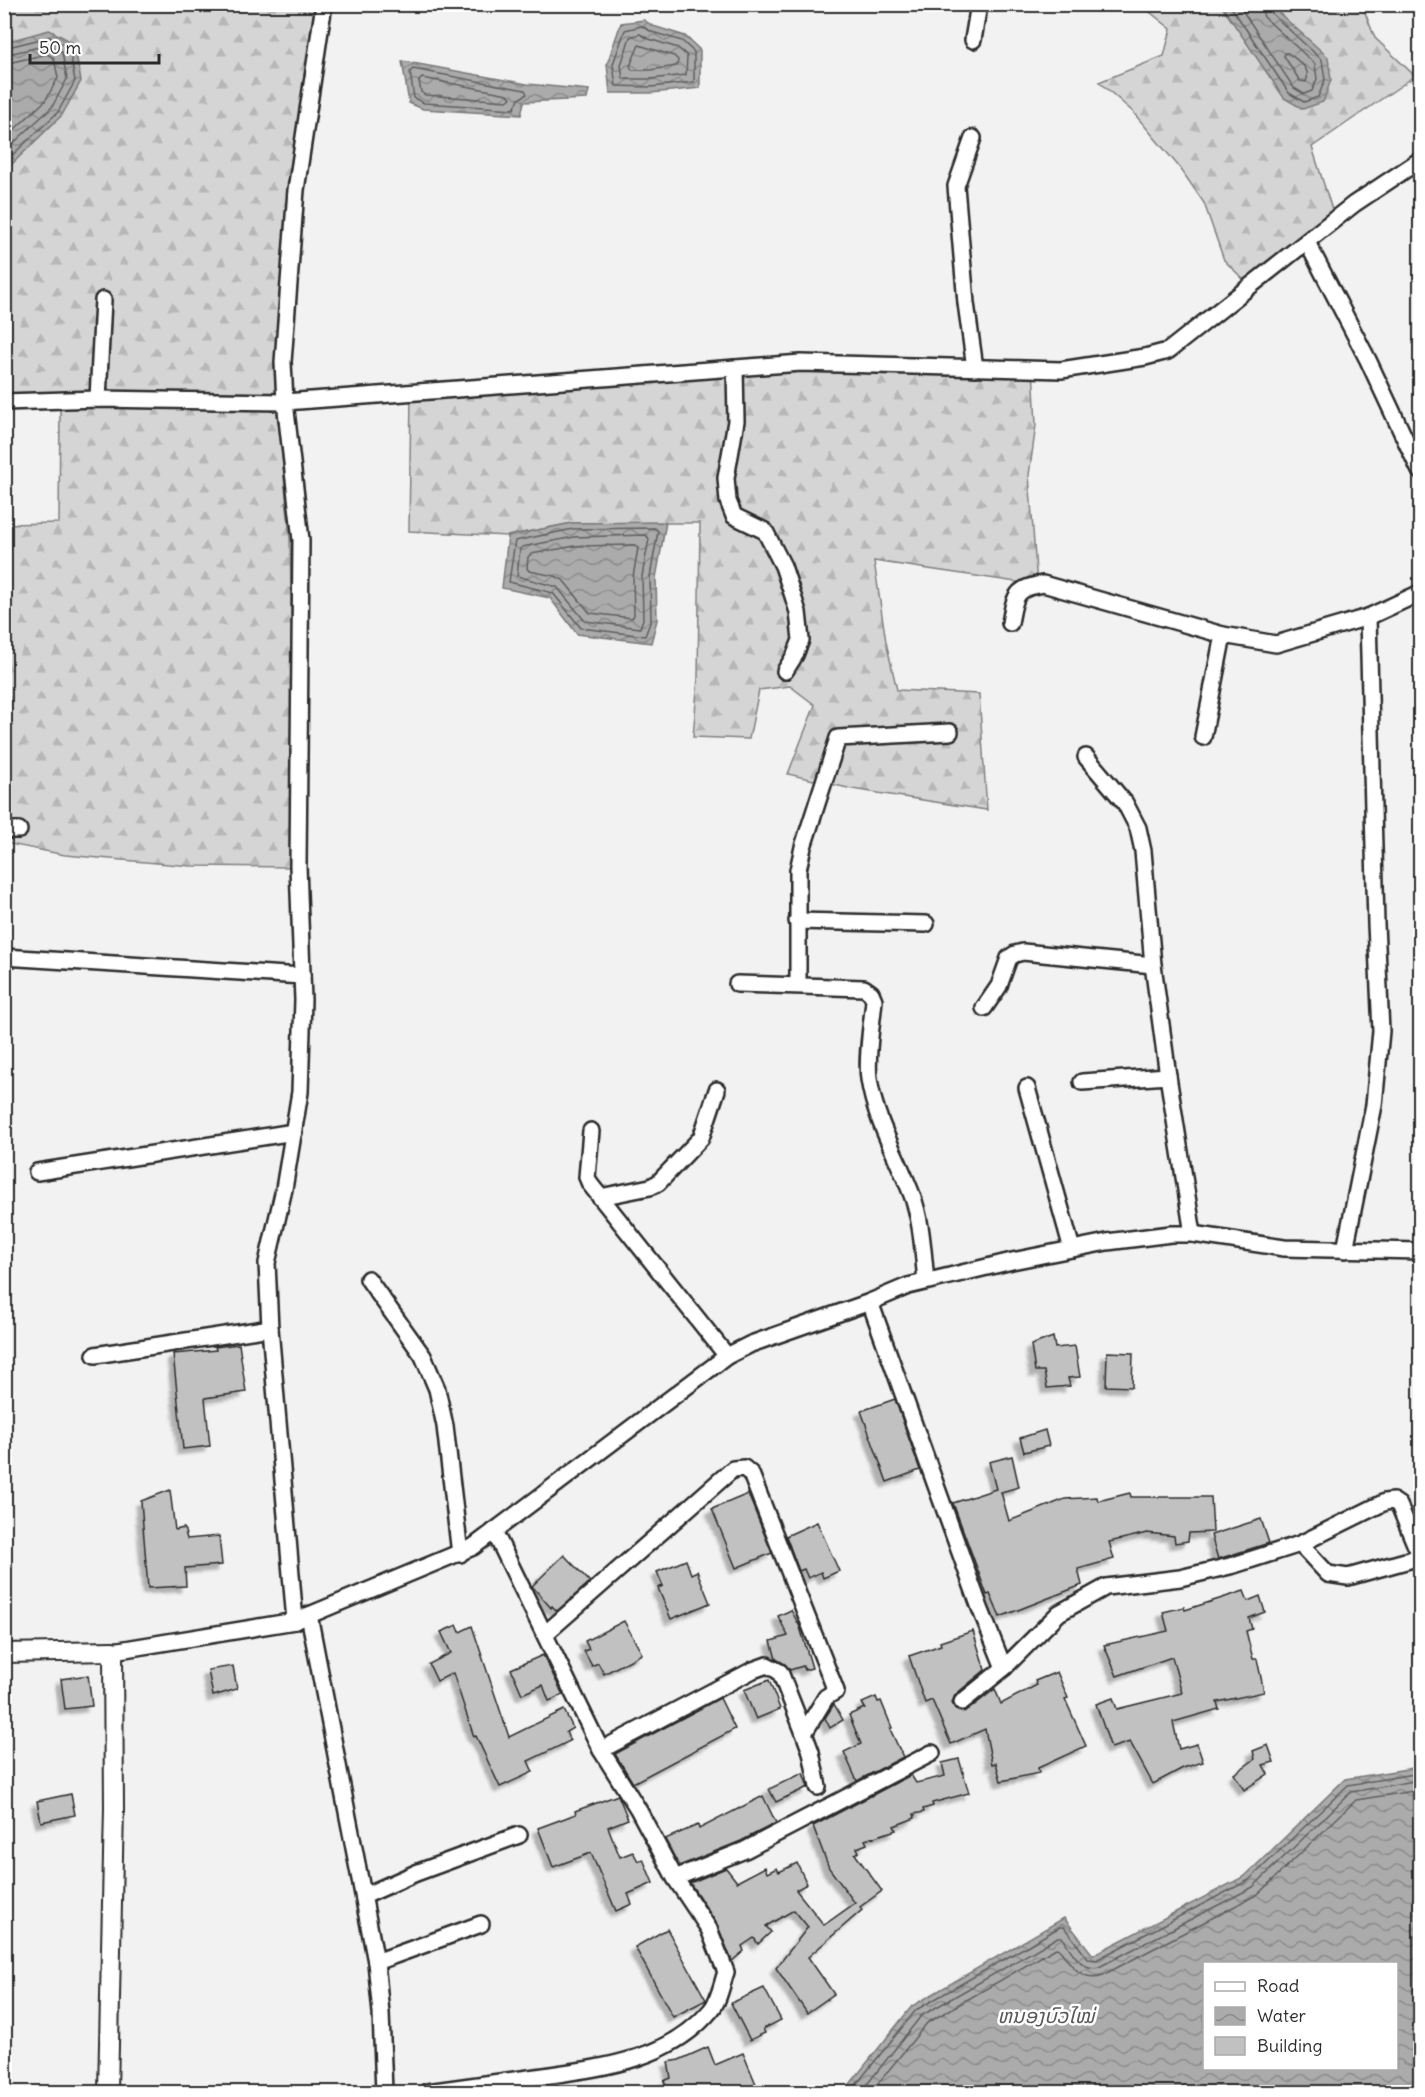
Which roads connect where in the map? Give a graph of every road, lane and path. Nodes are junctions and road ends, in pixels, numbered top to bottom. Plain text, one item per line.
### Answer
1 (324, 4) edge
2 (979, 4) edge
3 (973, 40) dead end
4 (973, 138) dead end
5 (1420, 160) edge
6 (1307, 242) junction
7 (103, 300) dead end
8 (735, 368) junction
9 (975, 368) junction
10 (98, 399) junction
11 (4, 402) edge
12 (285, 402) junction
13 (1420, 471) edge
14 (1420, 592) edge
15 (1368, 617) junction
16 (1010, 623) dead end
17 (1223, 635) junction
18 (785, 671) dead end
19 (950, 732) dead end
20 (1203, 737) dead end
21 (1086, 757) dead end
22 (797, 921) junction
23 (926, 924) dead end
24 (4, 957) edge
25 (1153, 965) junction
26 (303, 976) junction
27 (737, 984) dead end
28 (798, 985) junction
29 (984, 1008) dead end
30 (1168, 1076) junction
31 (1082, 1082) dead end
32 (1027, 1088) dead end
33 (717, 1090) dead end
34 (591, 1131) dead end
35 (294, 1132) junction
36 (37, 1172) dead end
37 (600, 1197) junction
38 (1193, 1234) junction
39 (1072, 1249) junction
40 (1345, 1250) junction
41 (1420, 1251) edge
42 (368, 1279) dead end
43 (926, 1281) junction
44 (870, 1302) junction
45 (270, 1328) junction
46 (95, 1355) dead end
47 (727, 1356) junction
48 (494, 1532) junction
49 (1299, 1545) junction
50 (460, 1554) junction
51 (1420, 1556) edge
52 (302, 1618) junction
53 (545, 1634) junction
54 (113, 1651) junction
55 (4, 1653) edge
56 (1004, 1668) junction
57 (962, 1702) dead end
58 (804, 1733) junction
59 (601, 1750) junction
60 (932, 1753) dead end
61 (818, 1787) dead end
62 (519, 1835) dead end
63 (675, 1878) junction
64 (364, 1896) junction
65 (481, 1924) dead end
66 (376, 1962) junction
67 (108, 2092) edge
68 (384, 2092) edge
69 (427, 2092) edge

1 - 12 street
2 - 3 street
4 - 9 street
5 - 6 street
6 - 9 street
6 - 13 street
7 - 10 street
8 - 9 street
8 - 12 street
8 - 18 street
10 - 11 street
10 - 12 street
12 - 26 street
14 - 15 street
15 - 17 street
15 - 40 street
16 - 17 street
17 - 20 street
19 - 22 street
21 - 25 street
22 - 23 street
22 - 28 street
24 - 26 street
25 - 29 street
25 - 30 street
26 - 35 street
27 - 28 street
28 - 43 street
30 - 31 street
30 - 38 street
32 - 39 street
33 - 37 street
34 - 37 street
35 - 36 street
35 - 45 street
37 - 47 street
38 - 39 street
38 - 40 street
39 - 43 street
40 - 41 street
42 - 50 street
43 - 44 street
44 - 47 street
44 - 56 street
45 - 46 street
45 - 52 street
47 - 48 street
48 - 50 street
48 - 53 street
49 - 51 street
49 - 51 street
49 - 56 street
50 - 52 street
52 - 54 street
52 - 64 street
53 - 58 street
53 - 59 street
54 - 55 street
54 - 67 street
56 - 57 street
58 - 59 street
58 - 61 street
59 - 63 street
60 - 63 street
62 - 64 street
63 - 69 street
64 - 66 street
65 - 66 street
66 - 68 street

